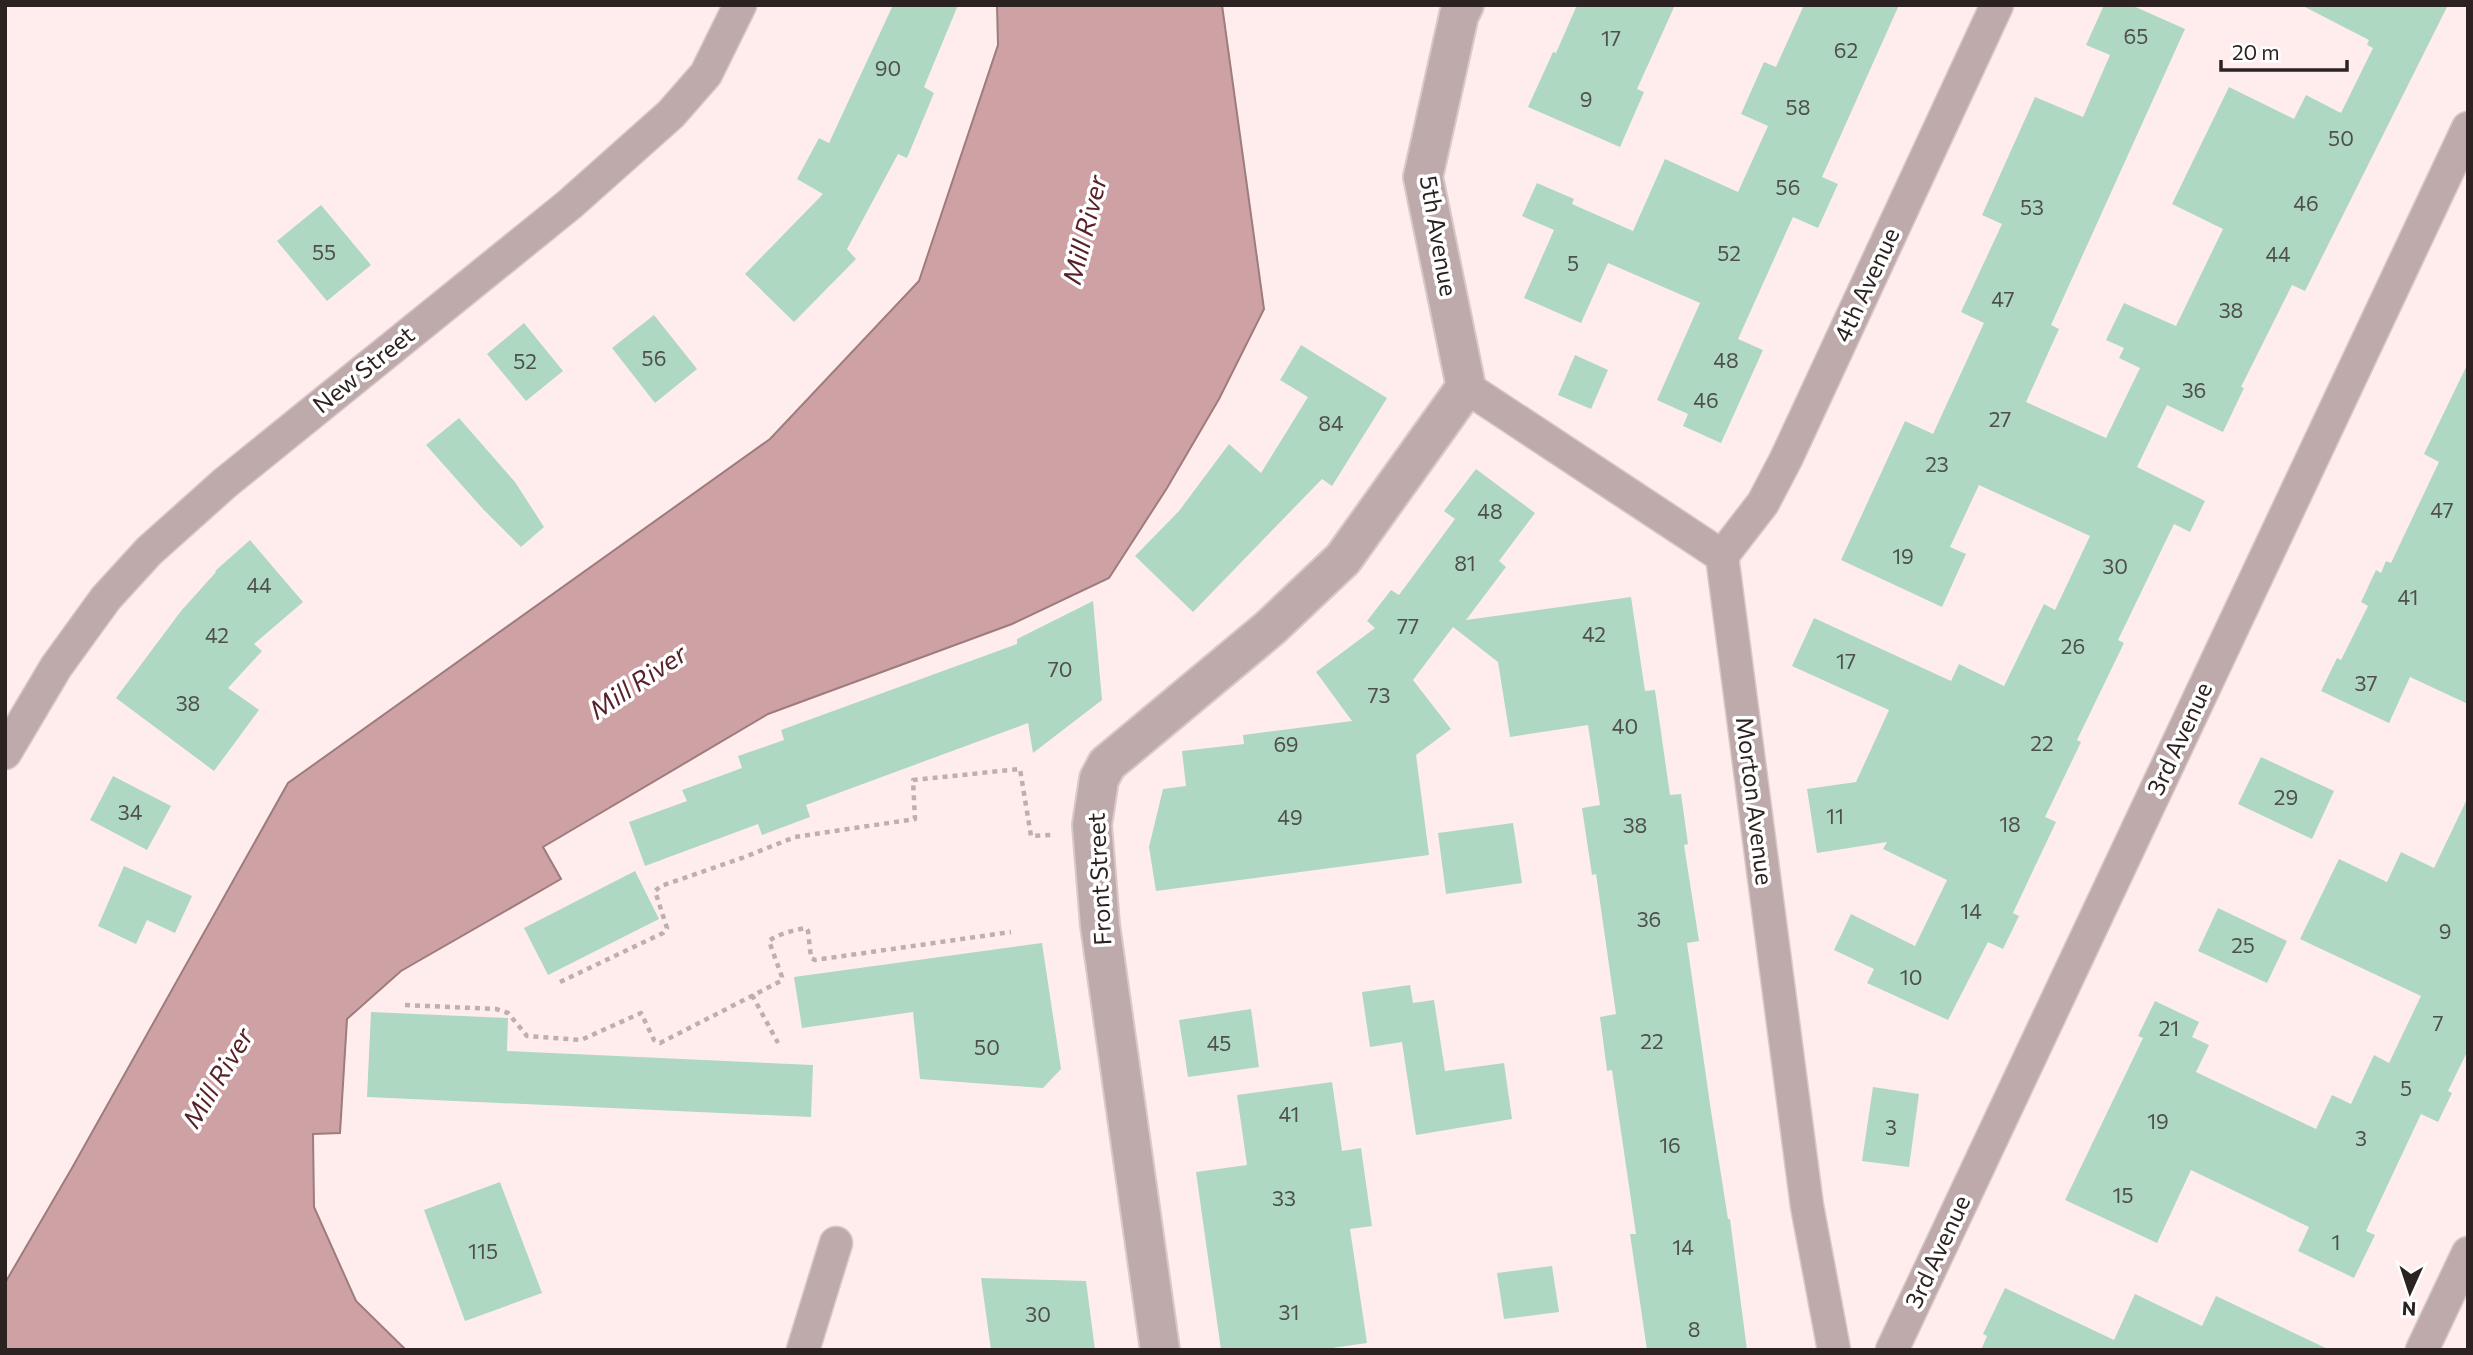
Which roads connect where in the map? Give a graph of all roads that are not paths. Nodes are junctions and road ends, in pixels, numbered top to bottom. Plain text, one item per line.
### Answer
1 (740, 5) edge
2 (1464, 5) edge
3 (1997, 5) edge
4 (2468, 128) edge
5 (1466, 387) junction
6 (1722, 556) junction
7 (5, 753) edge
8 (836, 1243) dead end
9 (2467, 1254) edge
10 (803, 1350) edge
11 (1160, 1350) edge
12 (1834, 1350) edge
13 (1892, 1350) edge
14 (2422, 1350) edge

1 - 7 street, New Street
2 - 5 street, 5th Avenue
3 - 6 street, 4th Avenue
4 - 13 street, 3rd Avenue
5 - 6 street
5 - 11 street, Front Street
6 - 12 street, Morton Avenue
8 - 10 street
9 - 14 street

